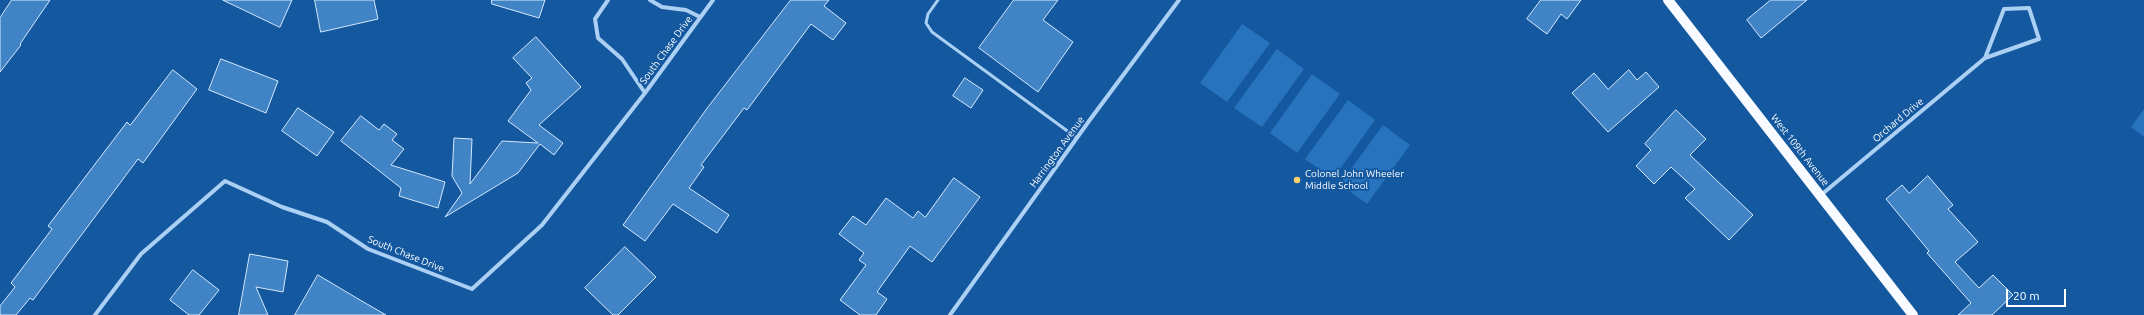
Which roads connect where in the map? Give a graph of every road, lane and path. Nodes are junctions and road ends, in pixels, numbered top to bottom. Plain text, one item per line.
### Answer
1 (608, 0) edge
2 (650, 0) edge
3 (713, 0) edge
4 (938, 0) edge
5 (1179, 0) edge
6 (1668, 0) edge
7 (700, 17) junction
8 (1985, 58) junction
9 (645, 93) junction
10 (1077, 138) junction
11 (1820, 195) junction
12 (95, 315) edge
13 (950, 315) edge
14 (1913, 315) edge

1 - 9 street, South Chase Drive
2 - 7 street, South Chase Drive
3 - 7 street, South Chase Drive
4 - 10 lane
5 - 10 street, Harrington Avenue
6 - 11 main road, West 109th Avenue
7 - 9 street, South Chase Drive
8 - 8 street, Orchard Drive
8 - 11 street, Orchard Drive
9 - 12 street, South Chase Drive
10 - 13 street, Harrington Avenue
11 - 14 main road, West 109th Avenue

